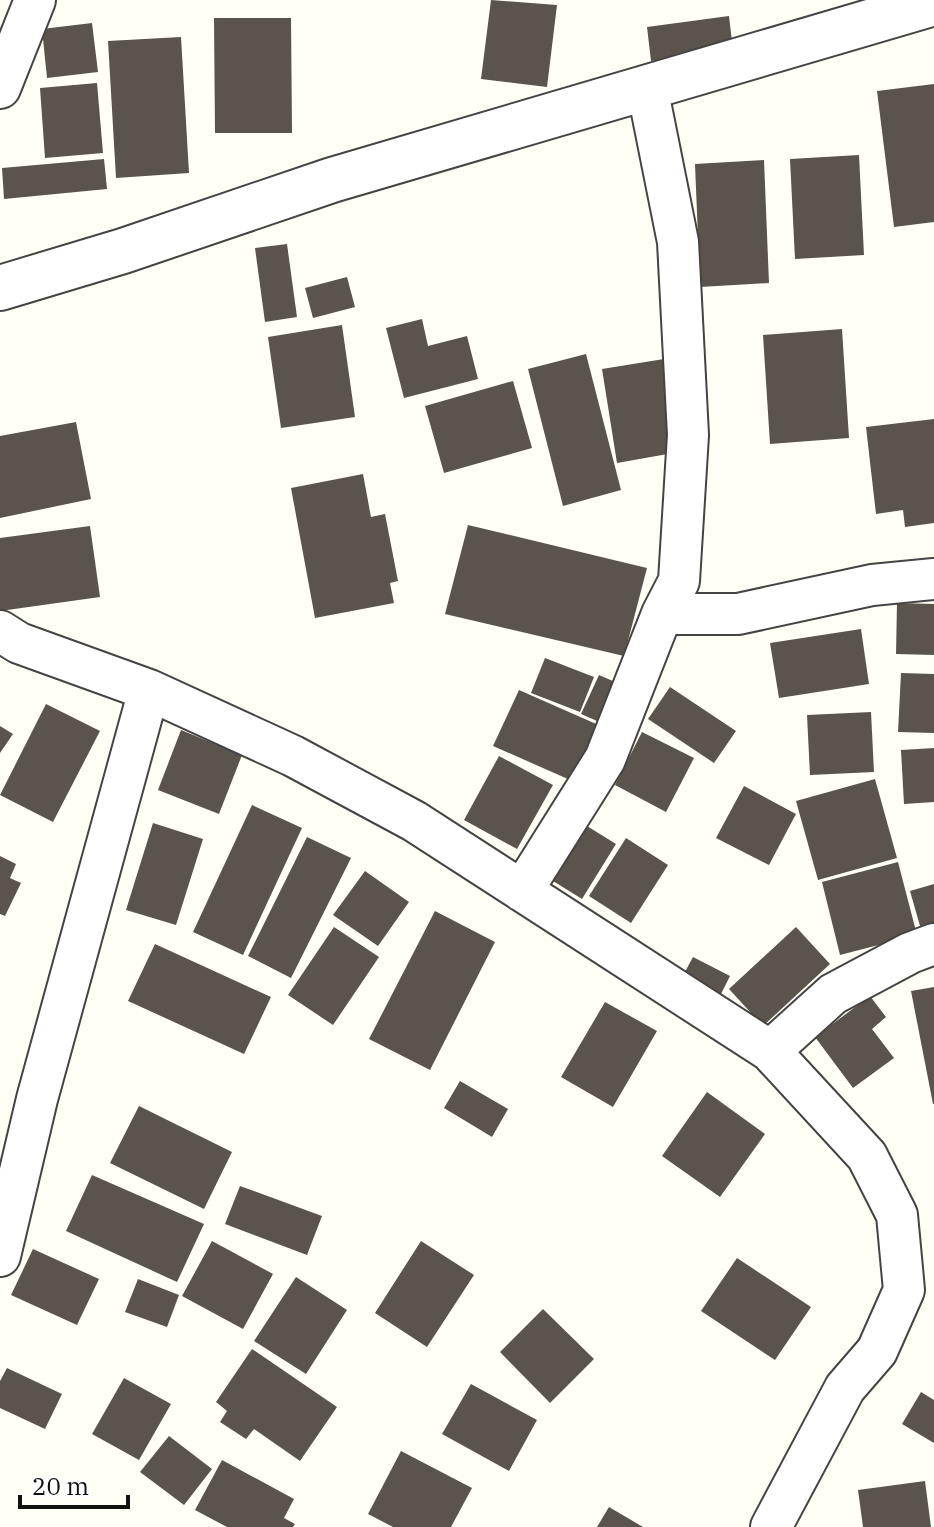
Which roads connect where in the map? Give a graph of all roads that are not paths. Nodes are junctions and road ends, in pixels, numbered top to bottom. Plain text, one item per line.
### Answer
1 (35, 0) edge
2 (934, 3) edge
3 (647, 87) junction
4 (0, 88) edge
5 (0, 288) edge
6 (934, 579) edge
7 (662, 614) junction
8 (0, 631) edge
9 (149, 690) junction
10 (522, 891) junction
11 (934, 944) edge
12 (770, 1051) junction
13 (0, 1256) edge
14 (771, 1527) edge

1 - 4 street
2 - 3 street
3 - 5 street
3 - 7 street
6 - 7 street
7 - 10 street
8 - 9 street
9 - 10 street
9 - 13 street
10 - 12 street
11 - 12 street
12 - 14 street

